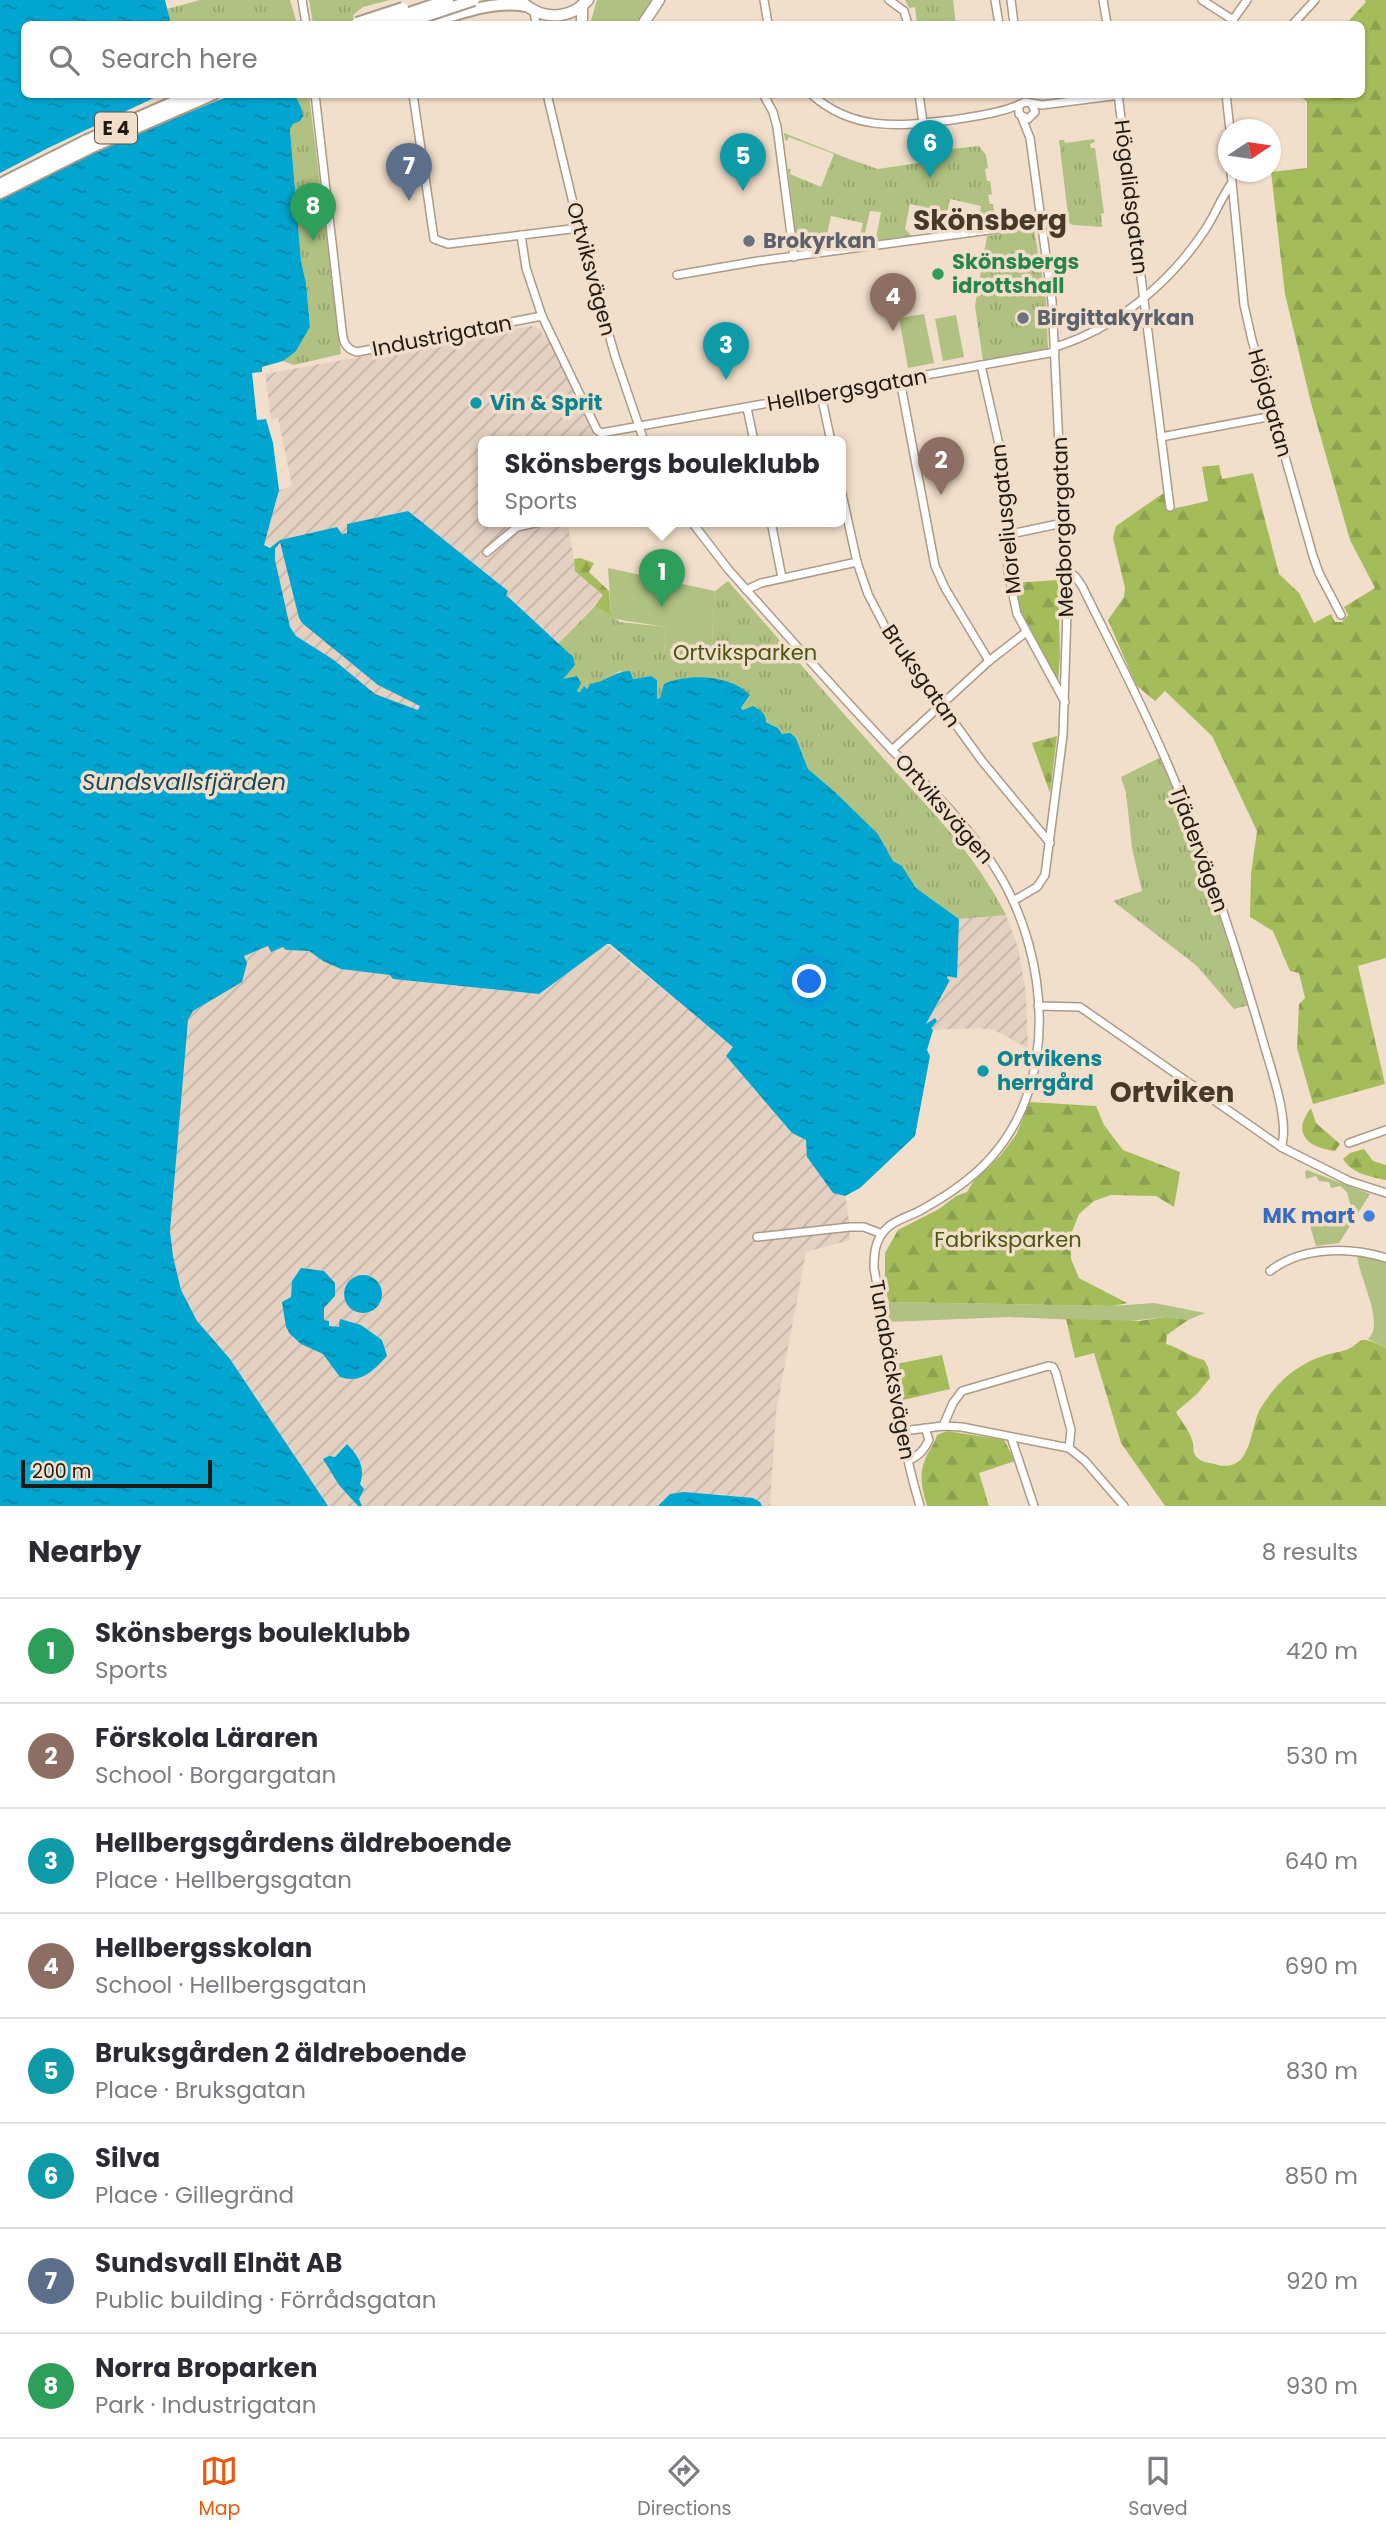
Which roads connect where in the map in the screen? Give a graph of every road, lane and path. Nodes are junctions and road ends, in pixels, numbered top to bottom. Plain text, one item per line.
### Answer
1 (302, 0) edge
2 (426, 0) edge
3 (448, 0) edge
4 (474, 0) edge
5 (659, 0) edge
6 (889, 0) edge
7 (995, 0) edge
8 (1011, 0) edge
9 (1103, 0) edge
10 (1202, 0) edge
11 (1247, 0) edge
12 (1315, 0) edge
13 (763, 2) edge
14 (585, 3) edge
15 (527, 6) edge
16 (553, 18) edge
17 (306, 21) edge
18 (362, 21) edge
19 (385, 21) edge
20 (411, 21) edge
21 (437, 21) edge
22 (582, 21) edge
23 (645, 21) edge
24 (767, 21) edge
25 (907, 21) edge
26 (998, 21) edge
27 (1014, 21) edge
28 (1106, 21) edge
29 (1230, 21) edge
30 (1232, 21) edge
31 (1296, 21) edge
32 (183, 98) edge
33 (205, 98) edge
34 (214, 98) edge
35 (315, 98) edge
36 (414, 98) edge
37 (548, 98) edge
38 (765, 98) edge
39 (817, 98) edge
40 (920, 98) edge
41 (1021, 98) edge
42 (1030, 98) edge
43 (1100, 98) edge
44 (1119, 98) edge
45 (1226, 98) edge
46 (1032, 104) junction
47 (1063, 104) junction
48 (1020, 105) junction
49 (990, 114) junction
50 (1033, 115) junction
51 (1021, 117) junction
52 (1229, 119) edge
53 (923, 123) junction
54 (129, 131) junction
55 (1030, 138) junction
56 (1232, 183) joint
57 (0, 184) edge
58 (0, 193) edge
59 (1042, 223) junction
60 (579, 228) junction
61 (521, 236) junction
62 (794, 257) junction
63 (677, 275) dead end
64 (1144, 298) junction
65 (542, 316) junction
66 (1094, 319) dead end
67 (1097, 330) junction
68 (1055, 350) junction
69 (981, 365) junction
70 (900, 380) junction
71 (821, 395) junction
72 (747, 408) junction
73 (1273, 416) junction
74 (638, 427) junction
75 (642, 436) edge
76 (753, 436) edge
77 (830, 436) edge
78 (1161, 437) junction
79 (1170, 507) dead end
80 (846, 509) edge
81 (1063, 523) junction
82 (517, 527) edge
83 (696, 527) edge
84 (772, 527) edge
85 (1006, 535) junction
86 (486, 552) dead end
87 (857, 562) junction
88 (1066, 571) junction
89 (782, 578) junction
90 (746, 590) junction
91 (1342, 615) dead end
92 (1025, 633) junction
93 (989, 661) junction
94 (940, 704) junction
95 (1066, 704) junction
96 (892, 750) junction
97 (1050, 843) junction
98 (1013, 901) junction
99 (1038, 1006) junction
100 (1386, 1130) edge
101 (1349, 1143) dead end
102 (1281, 1147) junction
103 (1386, 1193) edge
104 (891, 1224) junction
105 (864, 1227) junction
106 (882, 1234) junction
107 (757, 1237) dead end
108 (1386, 1258) edge
109 (1270, 1271) dead end
110 (943, 1426) junction
111 (925, 1428) junction
112 (904, 1431) junction
113 (1011, 1437) junction
114 (1069, 1448) junction
115 (909, 1460) junction
116 (920, 1506) edge
117 (1034, 1506) edge
118 (1124, 1506) edge

1 - 17 street
2 - 18 highway, bridge
3 - 19 highway, bridge
4 - 20 highway, bridge
5 - 23 main road
6 - 25 street
7 - 26 street
8 - 27 street
9 - 28 street
10 - 29 street
11 - 30 street
12 - 31 street
13 - 24 street
14 - 16 main road
14 - 22 main road
15 - 16 main road
15 - 21 highway
32 - 57 highway, E 4
33 - 54 highway, E 4
34 - 54 highway, E 4
35 - 65 street, Industrigatan
36 - 61 street
37 - 60 street, Ortviksvägen
38 - 62 street
39 - 53 street
40 - 53 street
41 - 48 street
42 - 46 street
43 - 47 street
44 - 64 street, Högalidsgatan
45 - 52 street
46 - 47 street
46 - 48 street
46 - 50 street, Medborgargatan
47 - 50 street
48 - 49 street
48 - 51 street, Medborgargatan
49 - 51 street
49 - 53 street
50 - 51 street
50 - 55 street, Medborgargatan
51 - 55 street, Medborgargatan
54 - 58 highway, E 4
55 - 59 street, Medborgargatan
56 - 64 street, Hellbergsgatan
56 - 73 street, Höjdgatan
59 - 62 street
59 - 68 street, Medborgargatan
60 - 61 street
60 - 74 street, Ortviksvägen
61 - 65 street
62 - 63 street
64 - 67 street, Hellbergsgatan
64 - 78 street, Högalidsgatan
65 - 74 street, Hellbergsgatan
66 - 67 street
67 - 68 street, Hellbergsgatan
68 - 69 street, Hellbergsgatan
68 - 81 street, Medborgargatan
69 - 70 street, Hellbergsgatan
69 - 85 street, Moreliusgatan
70 - 71 street, Hellbergsgatan
70 - 93 street
71 - 72 street, Hellbergsgatan
71 - 77 street
72 - 74 street, Hellbergsgatan
72 - 76 street
73 - 78 street
73 - 91 street, Höjdgatan
74 - 75 street, Ortviksvägen
78 - 79 street, Högalidsgatan
80 - 87 street, Bruksgatan
81 - 85 street
81 - 88 street, Medborgargatan
82 - 86 street
83 - 90 street, Ortviksvägen
84 - 89 street
85 - 92 street, Moreliusgatan
87 - 89 street
87 - 94 street, Bruksgatan
88 - 95 street, Medborgargatan
88 - 102 street, Tjädervägen
89 - 90 street
90 - 96 street, Ortviksvägen
92 - 93 street
92 - 95 street, Moreliusgatan
93 - 94 street
94 - 96 street
94 - 97 street, Bruksgatan
95 - 97 street, Medborgargatan
96 - 98 street, Ortviksvägen
97 - 98 street, Medborgargatan
98 - 99 street, Ortviksvägen
99 - 102 street
99 - 104 street, Ortviksvägen
100 - 101 street
102 - 103 street
104 - 105 street, Ortviksvägen
104 - 106 street, Ortviksvägen
105 - 106 street, Ortviksvägen
105 - 107 street, Ortviksvägen
106 - 112 street, Tunabäcksvägen
108 - 109 street
110 - 111 street
110 - 113 street
110 - 114 street
111 - 112 street
111 - 115 street
112 - 115 street, Tunabäcksvägen
113 - 114 street
113 - 117 street
114 - 118 street
115 - 116 street, Tunabäcksvägen

